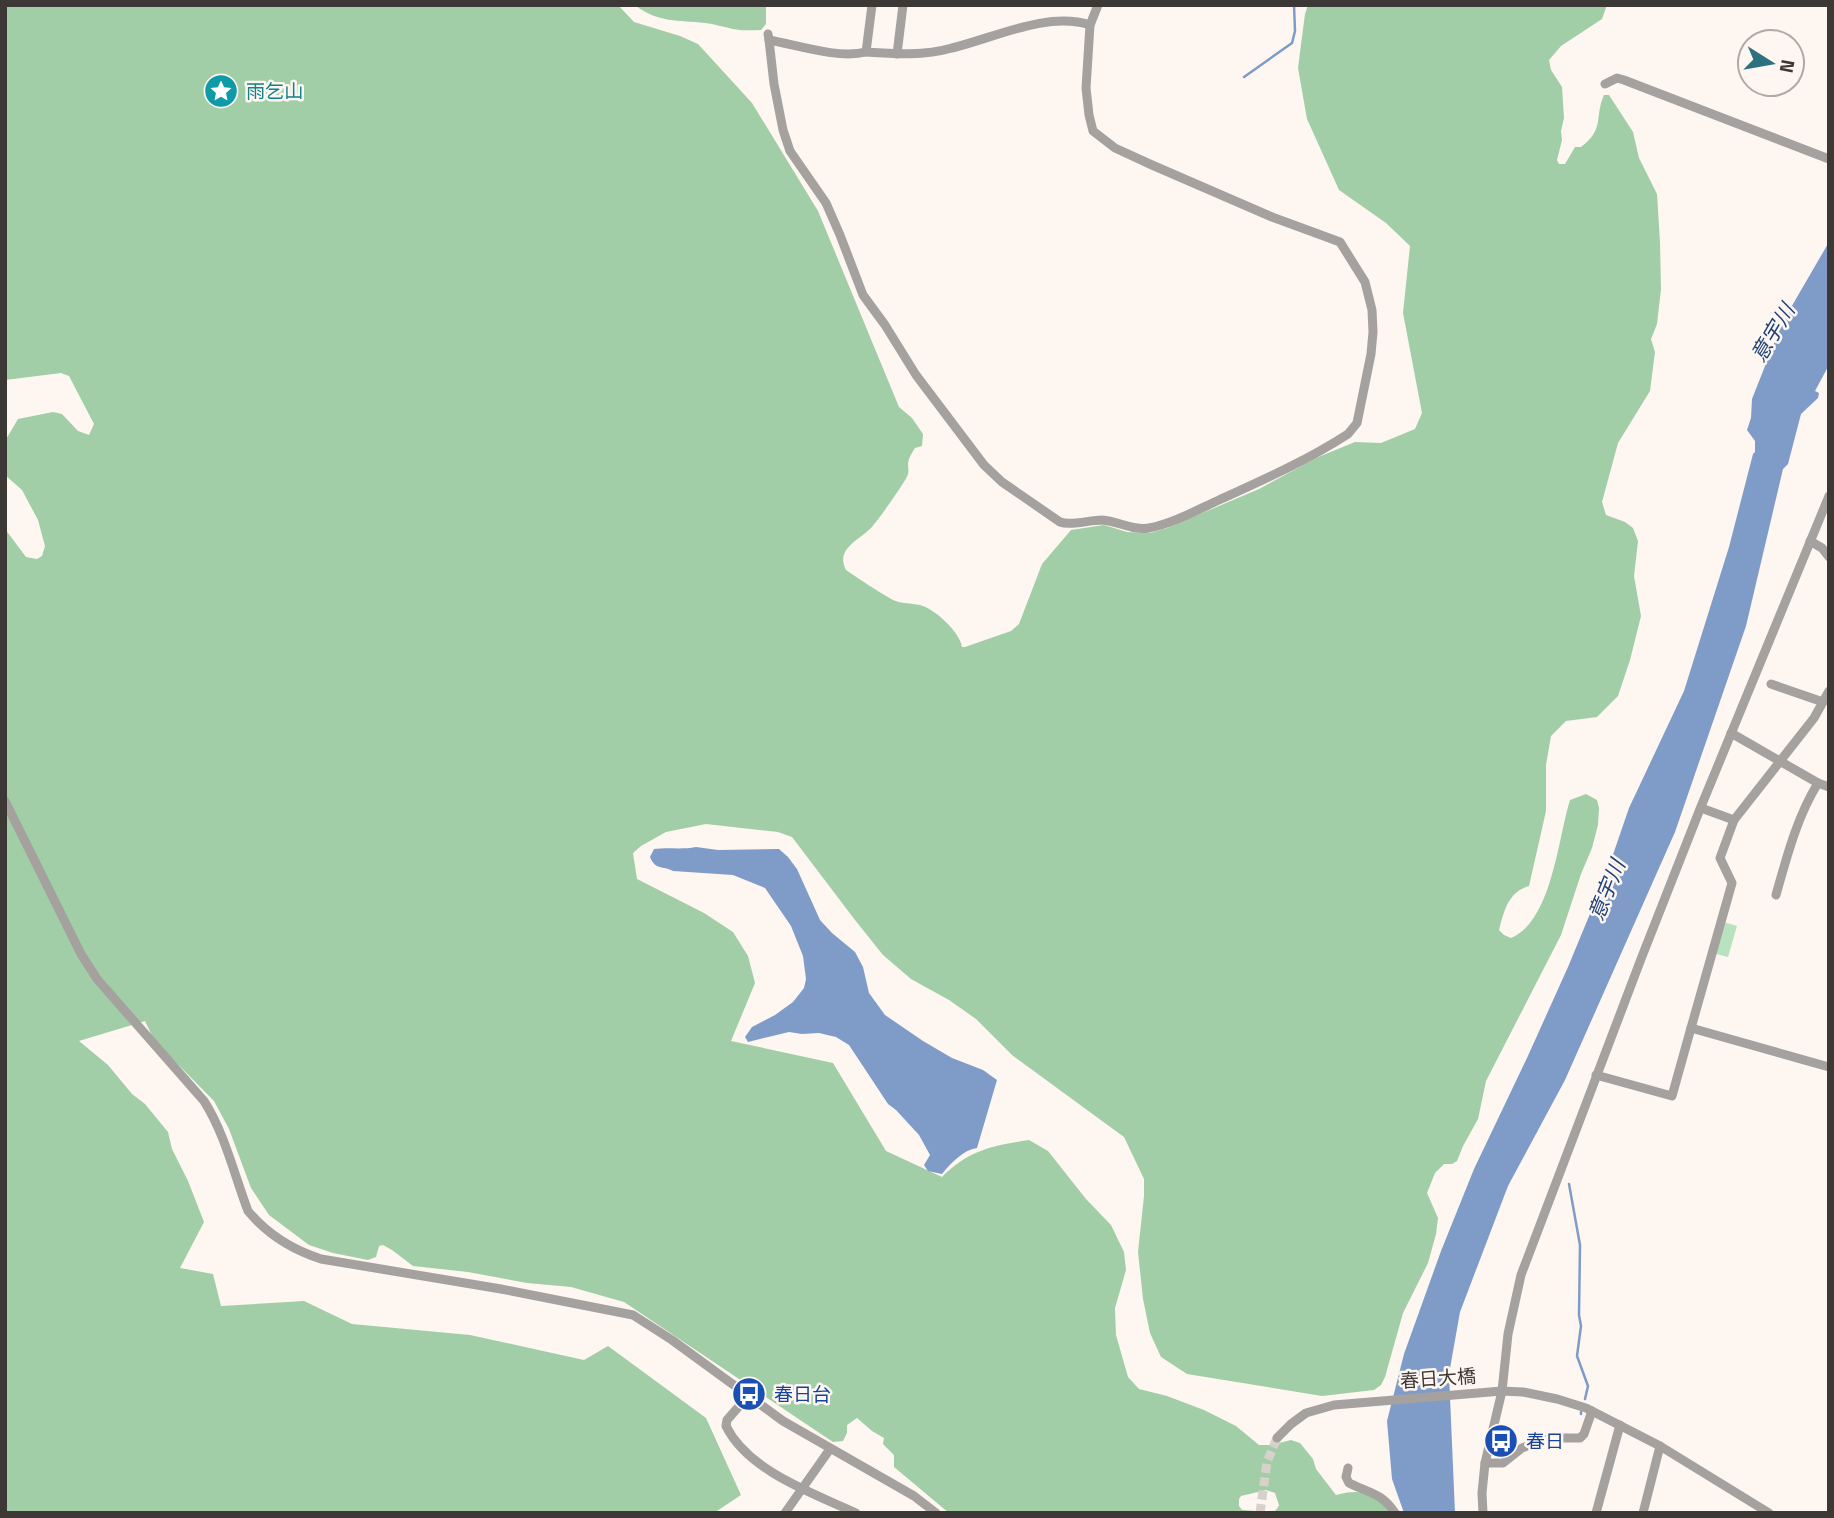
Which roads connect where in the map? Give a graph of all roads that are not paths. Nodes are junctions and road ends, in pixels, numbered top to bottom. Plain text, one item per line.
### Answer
1 (872, 5) edge
2 (902, 5) edge
3 (1098, 5) edge
4 (1090, 25) junction
5 (866, 52) junction
6 (897, 54) junction
7 (1605, 84) dead end
8 (1829, 159) edge
9 (1829, 496) edge
10 (1810, 541) junction
11 (1829, 557) edge
12 (1771, 684) dead end
13 (1829, 691) edge
14 (1823, 702) junction
15 (1731, 733) junction
16 (1780, 761) junction
17 (1818, 783) junction
18 (1829, 787) edge
19 (5, 801) edge
20 (1700, 808) junction
21 (1734, 820) junction
22 (1776, 895) dead end
23 (1692, 1028) junction
24 (1829, 1067) edge
25 (1596, 1075) junction
26 (1499, 1392) junction
27 (748, 1396) junction
28 (1592, 1411) junction
29 (1620, 1425) junction
30 (1278, 1438) tunnel mouth
31 (1660, 1446) junction
32 (830, 1449) junction
33 (1485, 1463) junction
34 (1348, 1468) dead end
35 (803, 1488) junction
36 (785, 1513) edge
37 (856, 1513) edge
38 (936, 1513) edge
39 (1395, 1513) edge
40 (1483, 1513) edge
41 (1596, 1513) edge
42 (1643, 1513) edge
43 (1769, 1513) edge

1 - 5 street
2 - 6 street
3 - 4 street
4 - 5 street
4 - 6 street
5 - 6 street
7 - 8 street
9 - 10 street
10 - 11 street
10 - 15 street
12 - 14 street
13 - 14 street
14 - 16 street
15 - 16 street
15 - 20 street
16 - 17 street
16 - 21 street
17 - 18 street
17 - 22 street
19 - 27 street
20 - 21 street
20 - 25 street
21 - 23 street
23 - 24 street
23 - 25 street
25 - 26 street
26 - 28 street, 春日大橋
26 - 30 street, 春日大橋
26 - 33 street
27 - 32 street
27 - 35 street
28 - 29 street, 春日大橋
28 - 33 street
29 - 31 street, 春日大橋
29 - 41 street
31 - 42 street
31 - 43 street, 春日大橋
32 - 35 street
32 - 38 street
33 - 40 street
34 - 39 street
35 - 36 street
35 - 37 street

